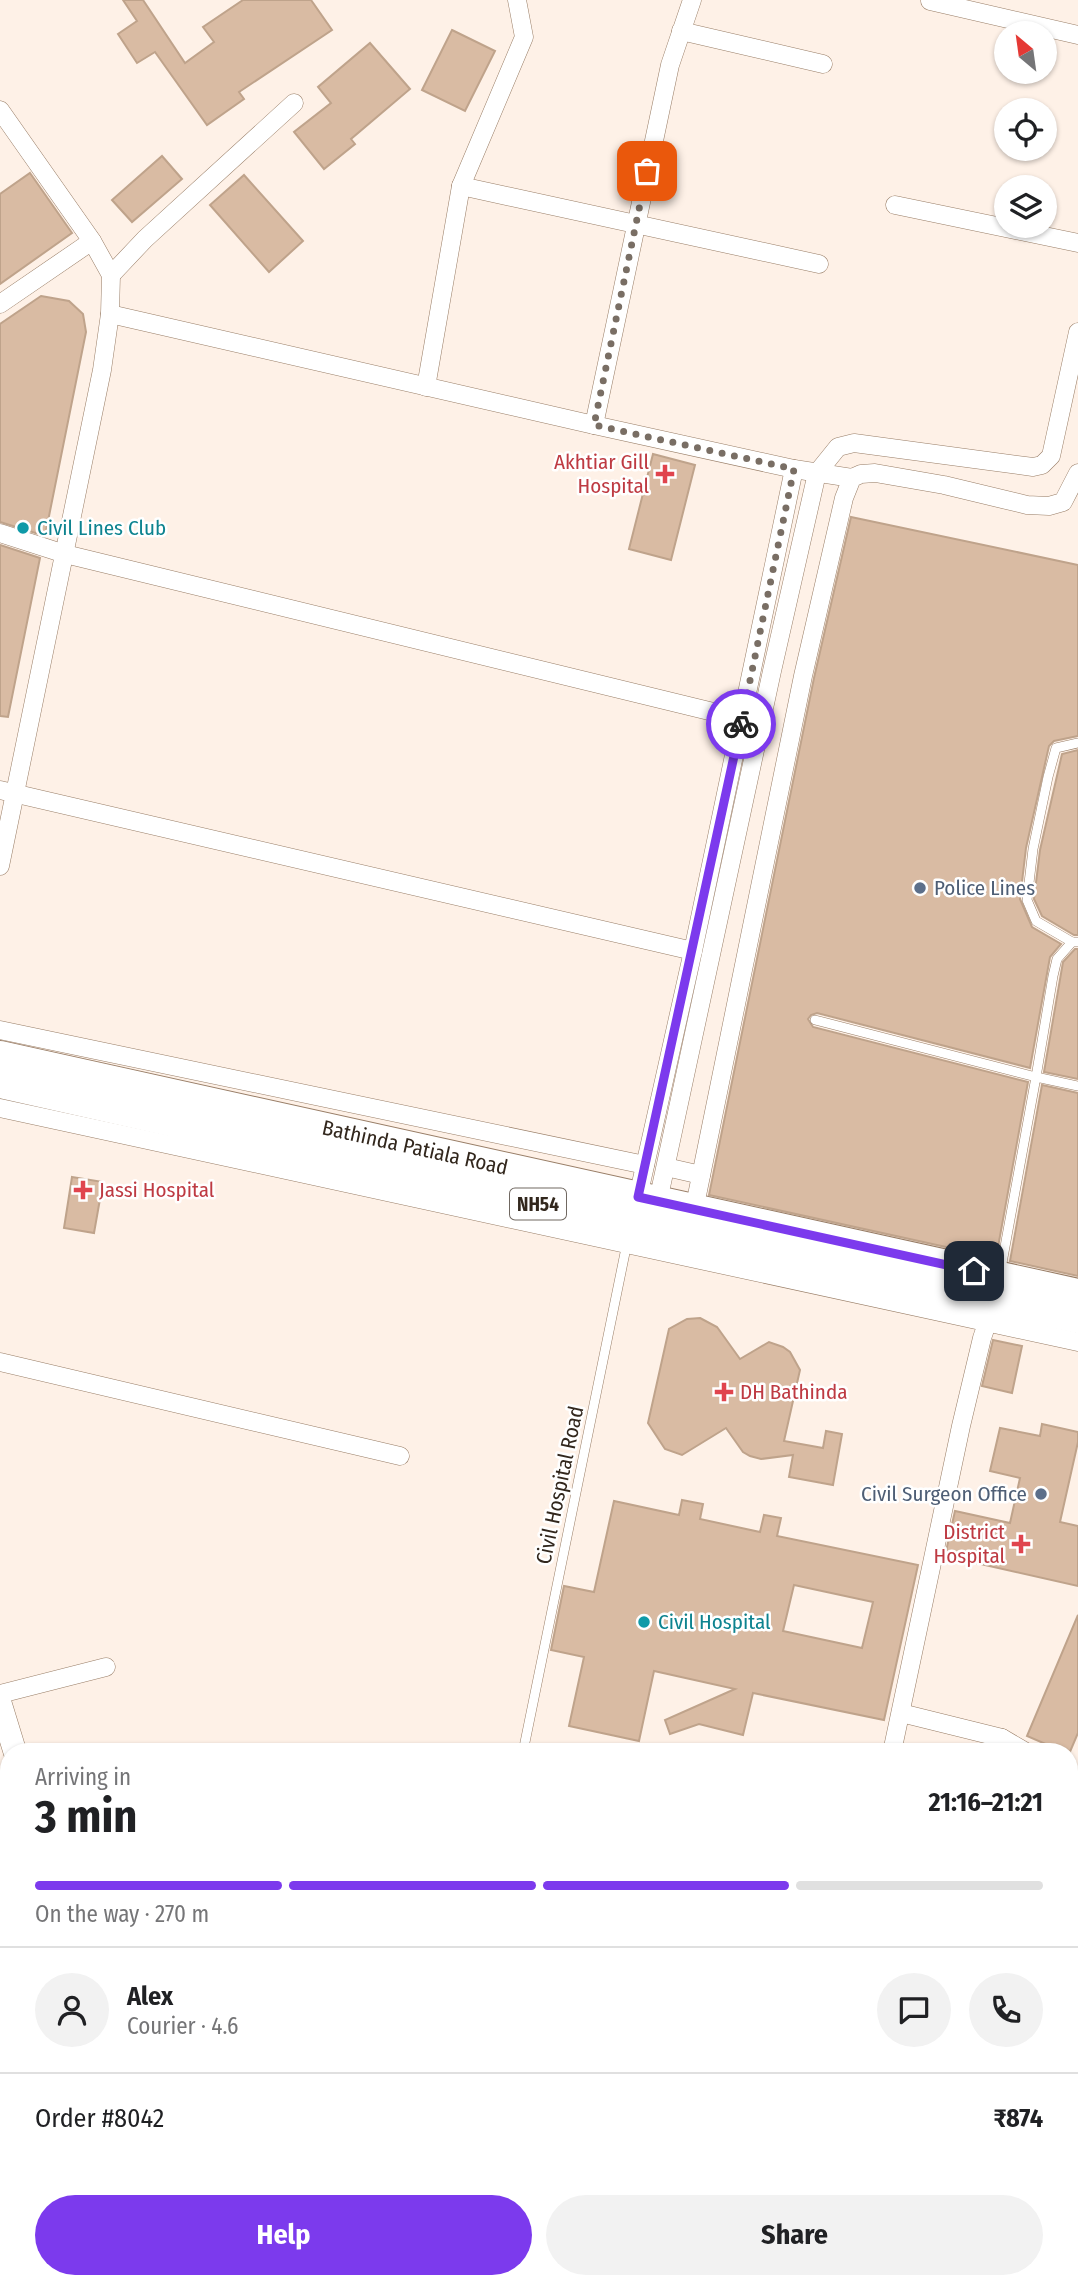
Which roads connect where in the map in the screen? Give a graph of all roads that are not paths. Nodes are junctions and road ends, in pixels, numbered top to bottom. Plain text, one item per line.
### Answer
1 (517, 0) edge
2 (692, 0) edge
3 (930, 1) edge
4 (681, 32) junction
5 (1078, 35) edge
6 (823, 64) dead end
7 (294, 103) dead end
8 (0, 110) edge
9 (461, 186) junction
10 (895, 205) dead end
11 (635, 225) junction
12 (92, 241) junction
13 (1078, 243) edge
14 (819, 264) dead end
15 (111, 275) junction
16 (0, 304) edge
17 (110, 314) junction
18 (1078, 332) edge
19 (426, 387) junction
20 (594, 425) junction
21 (794, 469) junction
22 (817, 473) junction
23 (1078, 473) edge
24 (852, 478) junction
25 (0, 533) edge
26 (65, 554) junction
27 (742, 719) junction
28 (1078, 743) edge
29 (8, 792) edge
30 (0, 866) edge
31 (1075, 942) edge
32 (693, 951) junction
33 (815, 1020) dead end
34 (0, 1030) edge
35 (0, 1056) edge
36 (1036, 1077) junction
37 (0, 1083) edge
38 (1078, 1086) edge
39 (0, 1108) edge
40 (645, 1165) junction
41 (666, 1167) junction
42 (701, 1175) junction
43 (694, 1210) junction
44 (638, 1217) junction
45 (1078, 1294) edge
46 (994, 1300) junction
47 (1078, 1318) edge
48 (1078, 1342) edge
49 (0, 1362) edge
50 (400, 1456) dead end
51 (106, 1667) dead end
52 (0, 1694) edge
53 (0, 1703) edge
54 (901, 1713) junction
55 (12, 1743) edge
56 (525, 1743) edge
57 (894, 1743) edge
58 (994, 1743) edge

1 - 9 street
2 - 4 street
3 - 5 street
4 - 6 street
4 - 11 street
7 - 15 street
8 - 12 street
9 - 11 street
9 - 19 street
10 - 13 street
11 - 14 street
11 - 20 street
12 - 15 street
12 - 16 street
15 - 17 street
17 - 19 street
17 - 26 street
18 - 22 street
19 - 20 street
20 - 21 street
21 - 22 street
21 - 27 street
22 - 24 street
22 - 41 street
23 - 24 street
24 - 42 street
25 - 26 street
26 - 27 street
26 - 29 street
27 - 32 street
28 - 31 lane
29 - 30 street
29 - 32 street
31 - 36 lane
32 - 40 street
33 - 36 lane
34 - 40 street
35 - 44 highway, Bathinda Patiala Road / NH54
36 - 38 lane
36 - 46 lane
37 - 44 highway, NH54
39 - 44 street
40 - 44 street
41 - 42 street
41 - 44 street
42 - 43 street
43 - 44 highway, Bathinda Patiala Road / NH54
43 - 46 highway, Bathinda Patiala Road / NH54
44 - 46 highway, NH54
44 - 56 lane, Civil Hospital Road
45 - 46 highway, Bathinda Patiala Road / NH54
46 - 47 highway, NH54
46 - 48 street
46 - 54 street
49 - 50 street
51 - 52 street
53 - 55 street
54 - 57 street
54 - 58 street

